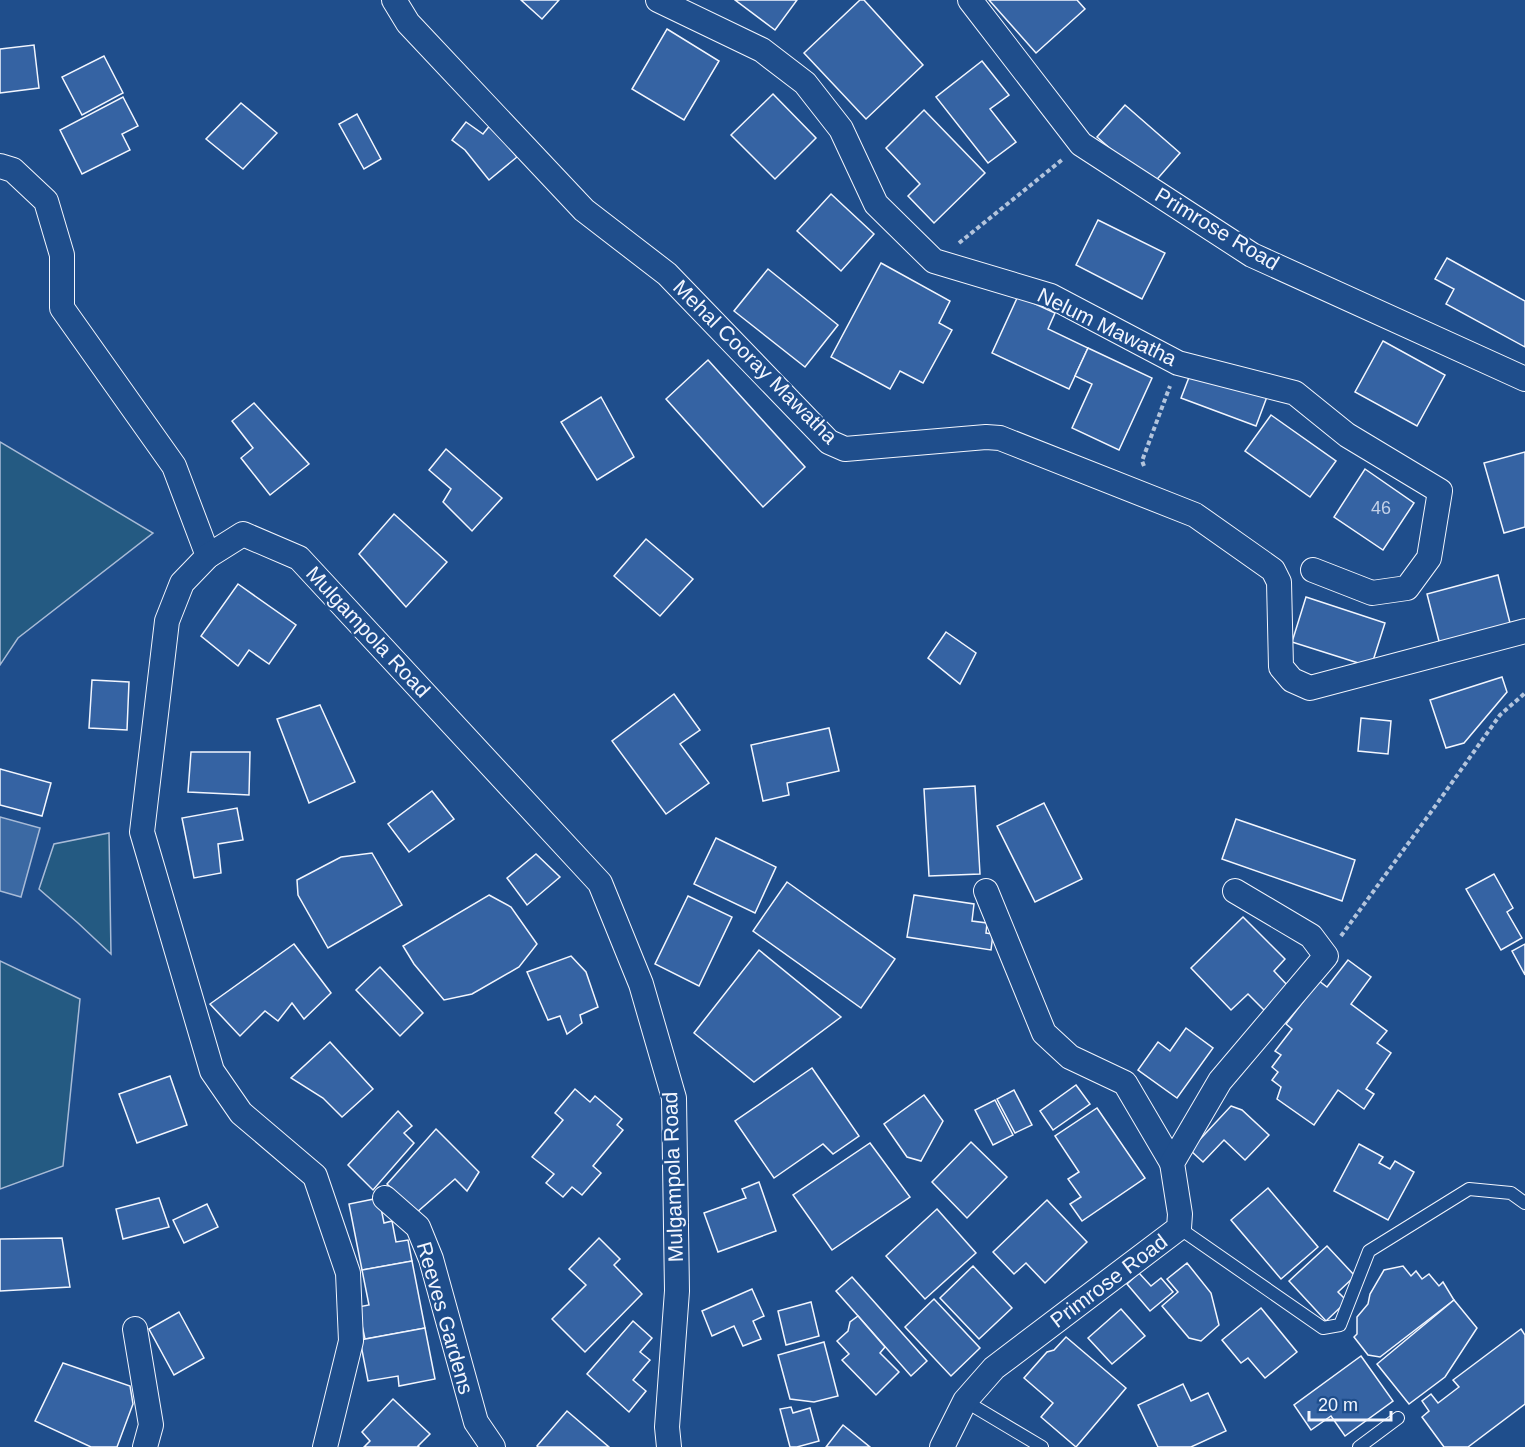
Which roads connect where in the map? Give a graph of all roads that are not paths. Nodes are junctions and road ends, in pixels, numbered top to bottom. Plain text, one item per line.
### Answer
1 (394, 0) edge
2 (658, 0) edge
3 (970, 0) edge
4 (0, 166) edge
5 (1525, 379) edge
6 (208, 556) junction
7 (1313, 570) dead end
8 (1525, 631) edge
9 (986, 891) dead end
10 (1234, 891) dead end
11 (1172, 1163) junction
12 (385, 1198) dead end
13 (1525, 1203) edge
14 (1179, 1228) junction
15 (135, 1329) dead end
16 (965, 1401) junction
17 (1398, 1418) dead end
18 (145, 1447) edge
19 (325, 1447) edge
20 (493, 1447) edge
21 (669, 1447) edge
22 (942, 1447) edge
23 (1042, 1447) edge
24 (1359, 1447) edge

1 - 8 street, Mehal Cooray Mawatha
2 - 7 street, Nelum Mawatha
3 - 5 street, Primrose Road
4 - 6 street
6 - 19 street, Mulgampola Road
6 - 21 street, Mulgampola Road
9 - 11 street
10 - 11 street
11 - 14 street, Primrose Road
12 - 20 street, Reeves Gardens
13 - 14 lane
14 - 16 street, Primrose Road
15 - 18 street
16 - 22 street, Primrose Road
16 - 23 lane
17 - 24 lane

